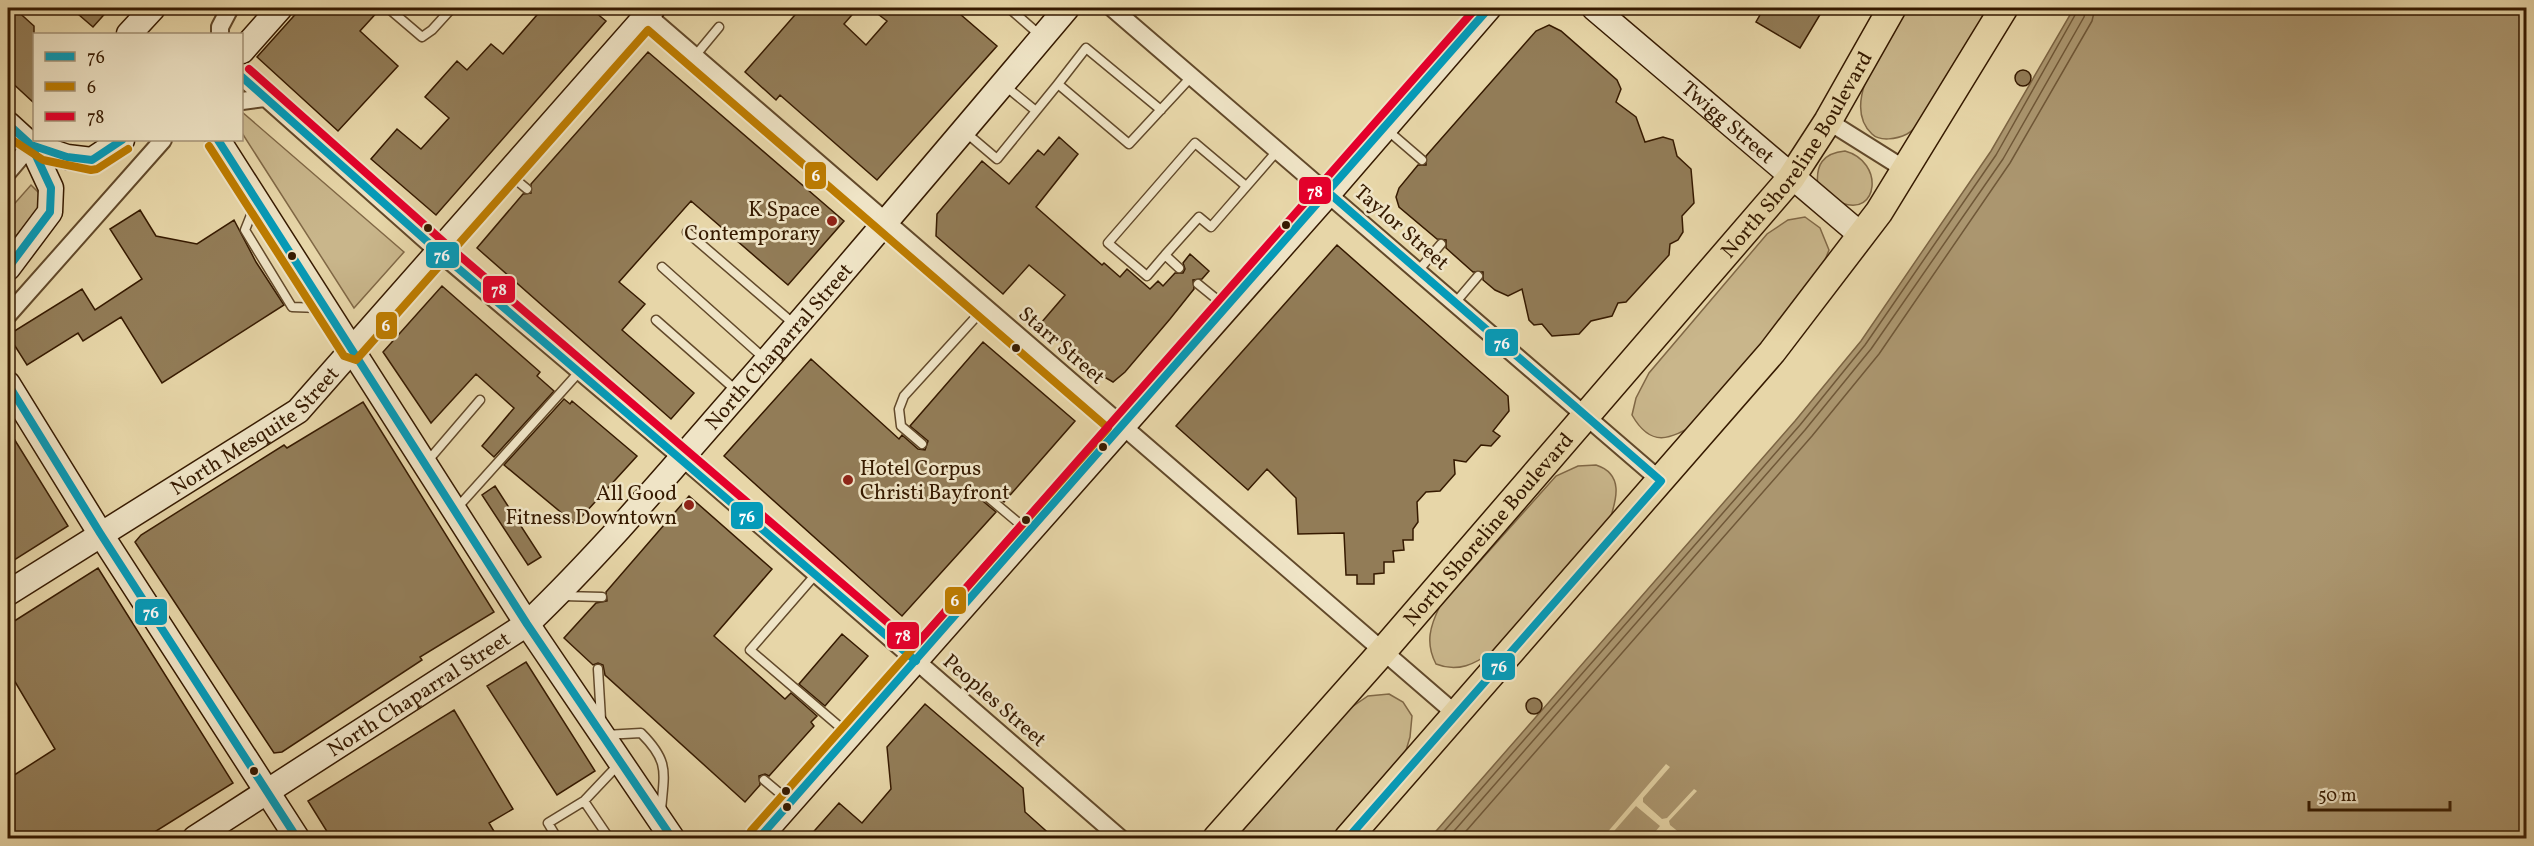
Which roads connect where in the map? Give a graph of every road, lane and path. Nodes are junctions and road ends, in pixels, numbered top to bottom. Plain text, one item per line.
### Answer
1 (153, 8) edge
2 (230, 8) edge
3 (280, 8) edge
4 (388, 8) edge
5 (453, 8) edge
6 (1009, 8) edge
7 (1067, 8) edge
8 (1112, 8) edge
9 (1489, 8) edge
10 (1594, 8) edge
11 (1892, 8) edge
12 (2004, 8) edge
13 (646, 10) edge
14 (719, 27) dead end
15 (130, 33) edge
16 (220, 33) edge
17 (1042, 37) junction
18 (243, 50) edge
19 (695, 56) junction
20 (1192, 76) junction
21 (243, 78) edge
22 (1003, 84) junction
23 (1058, 84) junction
24 (264, 98) junction
25 (243, 102) edge
26 (1161, 110) junction
27 (1036, 111) junction
28 (1828, 121) junction
29 (8, 124) edge
30 (1385, 128) junction
31 (963, 131) junction
32 (120, 141) edge
33 (162, 141) edge
34 (220, 141) edge
35 (34, 142) edge
36 (1278, 150) junction
37 (1422, 160) dead end
38 (1906, 170) junction
39 (8, 172) edge
40 (508, 173) junction
41 (1791, 178) junction
42 (1246, 186) junction
43 (527, 189) dead end
44 (1329, 193) junction
45 (887, 222) junction
46 (687, 232) dead end
47 (1861, 235) junction
48 (1441, 244) dead end
49 (439, 252) junction
50 (1165, 255) junction
51 (662, 267) dead end
52 (1179, 267) dead end
53 (8, 268) edge
54 (1418, 270) junction
55 (1478, 276) dead end
56 (1198, 284) dead end
57 (1455, 303) junction
58 (985, 307) junction
59 (1227, 308) junction
60 (8, 315) edge
61 (656, 320) dead end
62 (796, 326) junction
63 (353, 350) junction
64 (767, 360) junction
65 (580, 370) junction
66 (8, 384) edge
67 (739, 392) junction
68 (480, 400) dead end
69 (1586, 416) junction
70 (1123, 427) junction
71 (922, 429) dead end
72 (682, 458) junction
73 (425, 464) junction
74 (1661, 481) junction
75 (982, 493) dead end
76 (455, 511) junction
77 (1030, 532) junction
78 (100, 533) junction
79 (816, 574) junction
80 (8, 593) edge
81 (556, 595) junction
82 (602, 597) dead end
83 (527, 624) junction
84 (1383, 651) junction
85 (916, 661) junction
86 (598, 669) dead end
87 (1457, 715) junction
88 (602, 735) junction
89 (850, 736) junction
90 (621, 763) junction
91 (765, 780) dead end
92 (268, 793) junction
93 (584, 801) junction
94 (791, 802) junction
95 (666, 830) edge
96 (195, 838) edge
97 (297, 838) edge
98 (557, 838) edge
99 (609, 838) edge
100 (759, 838) edge
101 (1120, 838) edge
102 (1217, 838) edge
103 (1348, 838) edge

1 - 15 main road
2 - 16 street
3 - 18 main road
4 - 5 lane
6 - 17 lane
7 - 17 main road, North Chaparral Street
8 - 20 street, Taylor Street
9 - 30 main road
10 - 41 main road, Twigg Street
11 - 28 main road, North Shoreline Boulevard
12 - 38 main road
13 - 19 street, Starr Street
13 - 40 main road, North Mesquite Street
14 - 19 lane
17 - 22 main road, North Chaparral Street
19 - 45 street, Starr Street
20 - 26 lane
20 - 36 street, Taylor Street
21 - 24 street, Peoples Street
22 - 27 lane
22 - 31 main road, North Chaparral Street
23 - 26 lane
23 - 26 lane
23 - 27 lane
24 - 25 street
24 - 49 street, Peoples Street
27 - 31 lane
28 - 38 street
28 - 41 main road, North Shoreline Boulevard
29 - 35 main road
30 - 37 lane
30 - 44 main road
31 - 45 main road, North Chaparral Street
32 - 35 main road
33 - 60 street
34 - 63 main road
35 - 39 street
35 - 53 main road
36 - 42 lane
36 - 44 street, Taylor Street
38 - 47 main road
40 - 43 lane
40 - 49 main road, North Mesquite Street
41 - 47 main road, Twigg Street
41 - 69 main road, North Shoreline Boulevard
42 - 50 lane
42 - 50 lane
44 - 54 street, Taylor Street
44 - 59 main road
45 - 58 street, Starr Street
45 - 62 main road, North Chaparral Street
46 - 62 lane
47 - 74 main road
48 - 54 lane
49 - 63 main road, North Mesquite Street
49 - 65 street, Peoples Street
50 - 52 lane
51 - 64 lane
54 - 57 street, Taylor Street
55 - 57 lane
56 - 59 lane
57 - 69 street, Taylor Street
58 - 70 street, Starr Street
58 - 71 lane
59 - 70 main road
61 - 67 lane
62 - 64 main road, North Chaparral Street
63 - 73 main road
63 - 78 main road, North Mesquite Street
64 - 67 main road, North Chaparral Street
65 - 72 street, Peoples Street
65 - 76 lane
66 - 78 main road
67 - 72 main road, North Chaparral Street
68 - 73 lane
69 - 74 street, Taylor Street
69 - 84 main road, North Shoreline Boulevard
70 - 77 main road
70 - 84 street, Starr Street
72 - 79 street, Peoples Street
72 - 81 main road, North Chaparral Street
73 - 76 main road
74 - 87 main road
75 - 77 lane
76 - 83 main road
77 - 85 main road
78 - 80 main road, North Mesquite Street
78 - 92 main road
79 - 85 street, Peoples Street
79 - 89 lane
81 - 82 lane
81 - 83 main road, North Chaparral Street
83 - 88 main road
83 - 92 main road, North Chaparral Street
84 - 87 street, Starr Street
84 - 102 main road, North Shoreline Boulevard
85 - 89 main road
85 - 101 street, Peoples Street
86 - 88 lane
87 - 103 main road
88 - 90 main road
88 - 95 lane
89 - 94 main road
90 - 93 lane
90 - 95 main road
91 - 94 lane
92 - 96 main road, North Chaparral Street
92 - 97 main road
93 - 98 lane
93 - 99 lane
94 - 100 main road

